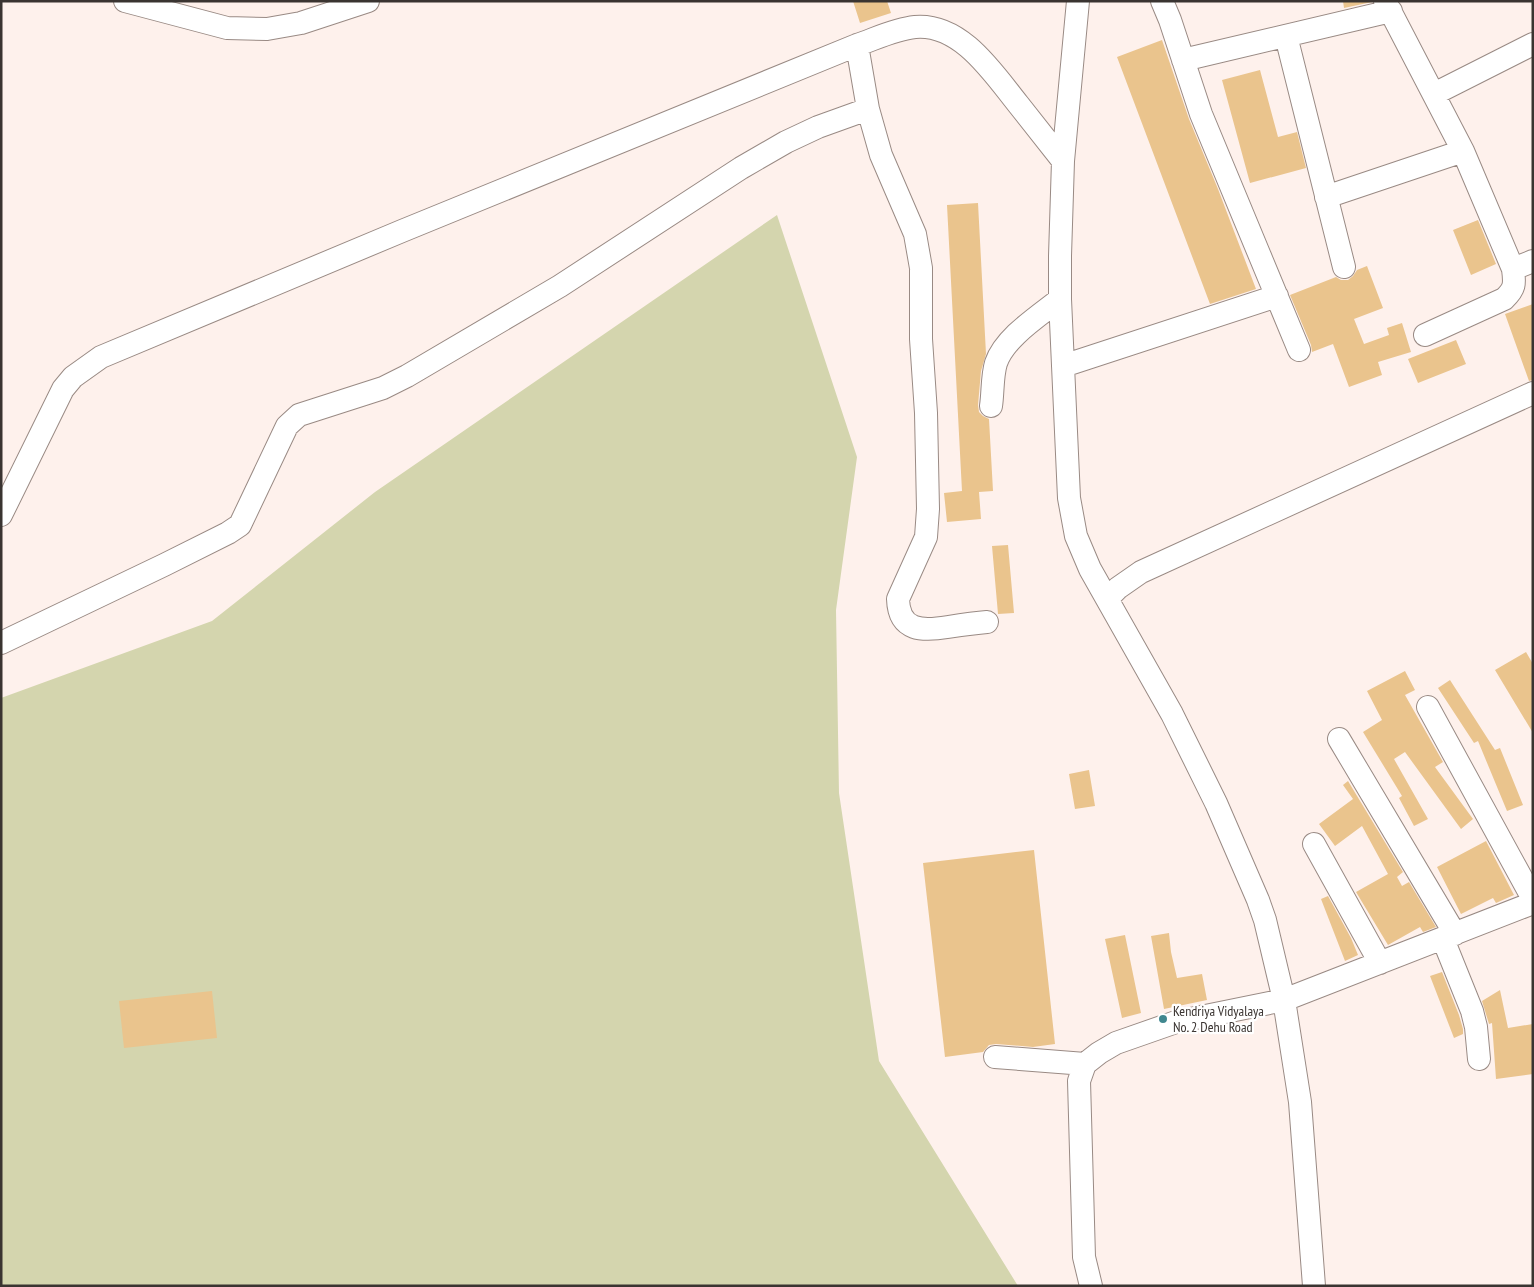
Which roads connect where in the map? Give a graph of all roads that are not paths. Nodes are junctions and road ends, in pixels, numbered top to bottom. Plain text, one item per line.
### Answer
1 (368, 1) edge
2 (1078, 1) edge
3 (1162, 1) edge
4 (134, 2) edge
5 (1388, 6) edge
6 (1286, 36) junction
7 (1533, 44) edge
8 (857, 45) junction
9 (1183, 60) junction
10 (1434, 94) junction
11 (868, 109) junction
12 (1464, 151) junction
13 (1063, 161) junction
14 (1326, 197) junction
15 (1523, 265) edge
16 (1344, 267) dead end
17 (1277, 296) junction
18 (1060, 299) junction
19 (1425, 335) dead end
20 (1299, 350) dead end
21 (1063, 366) junction
22 (1533, 393) edge
23 (991, 406) dead end
24 (1, 515) edge
25 (1107, 599) junction
26 (987, 622) dead end
27 (1, 643) edge
28 (1428, 707) dead end
29 (1339, 739) dead end
30 (1314, 844) dead end
31 (1533, 899) edge
32 (1533, 903) edge
33 (1449, 936) junction
34 (1380, 963) junction
35 (1284, 1000) junction
36 (994, 1057) dead end
37 (1479, 1059) dead end
38 (1085, 1064) junction
39 (1091, 1286) edge
40 (1314, 1286) edge

1 - 4 lane
2 - 13 lane
3 - 9 lane
5 - 6 lane
5 - 10 lane
6 - 9 lane
6 - 14 lane
7 - 10 lane
8 - 11 lane
8 - 13 lane
8 - 24 lane
9 - 17 lane
10 - 12 lane
11 - 26 lane
11 - 27 lane
12 - 14 lane
12 - 15 lane
13 - 18 lane
14 - 16 lane
15 - 19 lane
17 - 20 lane
17 - 21 lane
18 - 21 lane
18 - 23 lane
21 - 25 lane
22 - 25 lane
25 - 35 lane
28 - 31 lane
29 - 33 lane
30 - 34 lane
32 - 33 lane
33 - 34 lane
33 - 37 lane
34 - 35 lane
35 - 38 lane
35 - 40 lane
36 - 38 lane
38 - 39 lane

